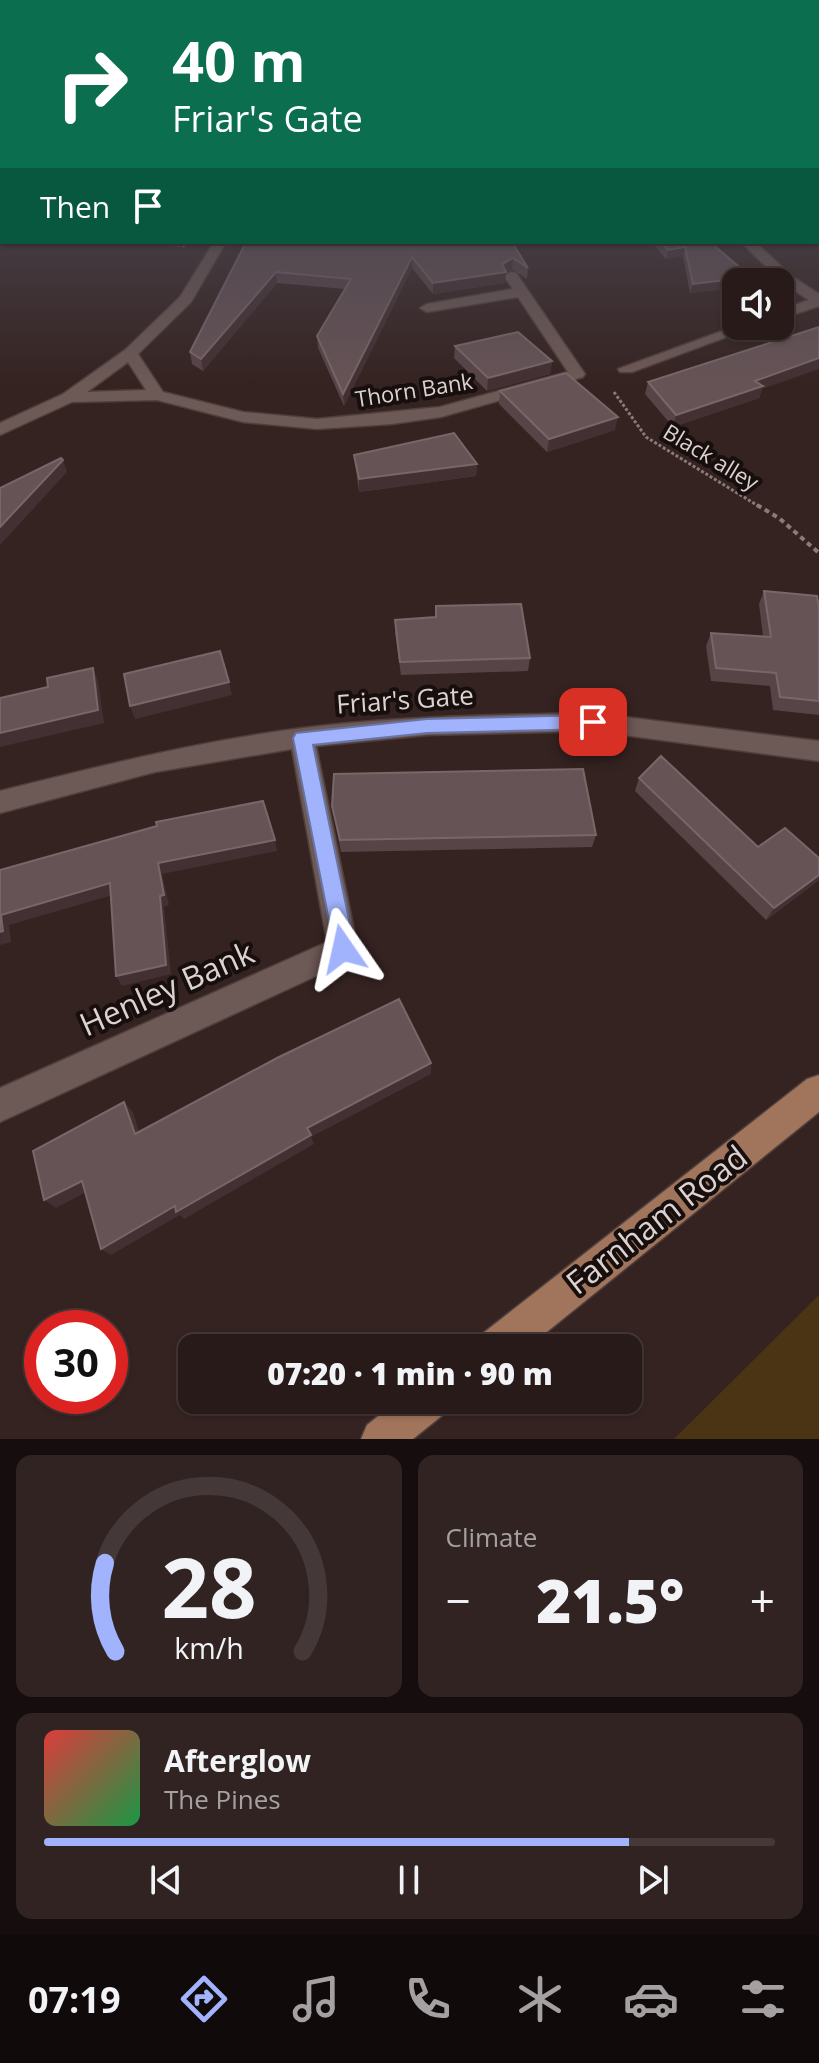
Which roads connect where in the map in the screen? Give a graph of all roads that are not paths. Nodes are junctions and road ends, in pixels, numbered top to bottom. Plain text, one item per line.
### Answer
1 (216, 248) edge
2 (754, 248) edge
3 (511, 276) edge
4 (521, 292) junction
5 (819, 301) edge
6 (427, 308) dead end
7 (794, 310) edge
8 (722, 335) edge
9 (130, 353) junction
10 (626, 369) dead end
11 (157, 395) junction
12 (69, 397) junction
13 (0, 430) edge
14 (302, 738) junction
15 (819, 751) edge
16 (0, 802) edge
17 (819, 1091) edge
18 (0, 1105) edge
19 (514, 1334) edge
20 (412, 1414) edge
21 (381, 1439) edge

1 - 9 street
2 - 5 street
3 - 4 street, Thorn Bank
4 - 6 street
4 - 11 street, Thorn Bank
5 - 7 street
8 - 10 street
9 - 11 street
9 - 12 street
11 - 12 street, Thorn Bank
12 - 13 street
14 - 15 street, Friar's Gate
14 - 16 street, Friar's Gate
14 - 18 street, Henley Bank
17 - 19 main road, Farnham Road
20 - 21 main road

